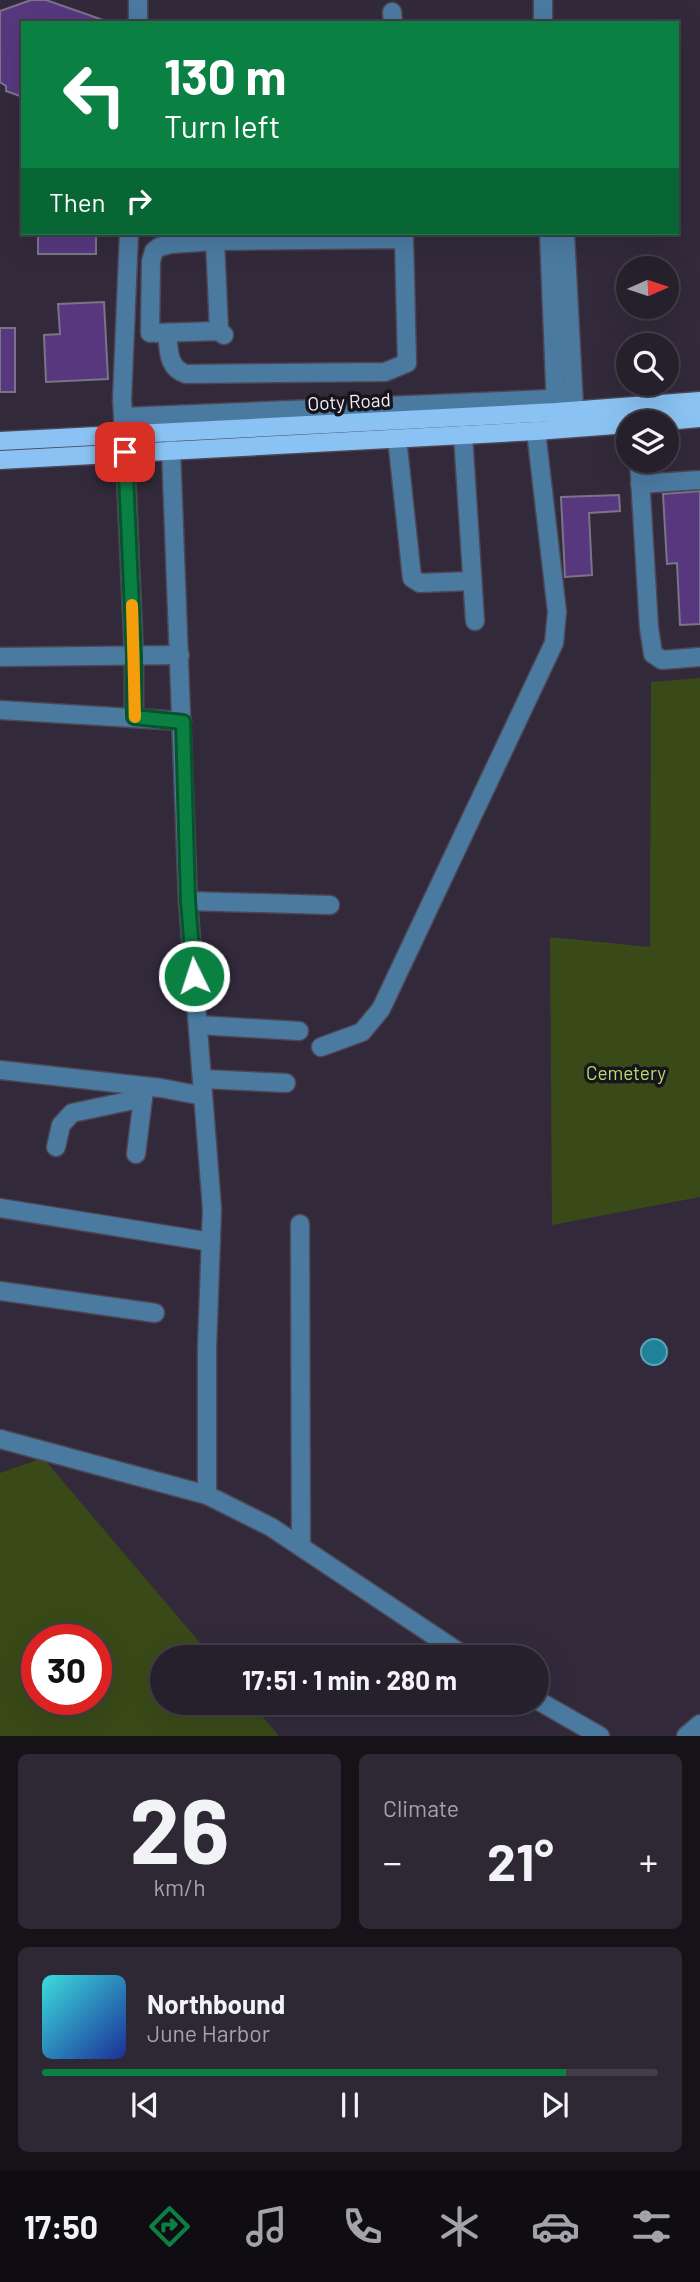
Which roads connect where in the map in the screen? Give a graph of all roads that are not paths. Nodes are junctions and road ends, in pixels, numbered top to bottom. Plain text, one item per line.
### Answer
1 (138, 0) edge
2 (542, 0) edge
3 (138, 21) edge
4 (543, 21) edge
5 (129, 235) edge
6 (549, 235) edge
7 (565, 235) edge
8 (215, 241) junction
9 (158, 333) junction
10 (124, 335) junction
11 (700, 401) edge
12 (564, 405) junction
13 (700, 418) edge
14 (679, 420) edge
15 (123, 425) junction
16 (616, 425) edge
17 (536, 431) junction
18 (463, 435) junction
19 (397, 438) junction
20 (0, 441) edge
21 (172, 449) junction
22 (125, 452) junction
23 (0, 460) edge
24 (640, 473) edge
25 (700, 480) edge
26 (640, 484) junction
27 (472, 581) junction
28 (475, 621) dead end
29 (180, 655) junction
30 (134, 656) junction
31 (0, 657) edge
32 (700, 657) edge
33 (0, 710) edge
34 (134, 717) junction
35 (183, 722) junction
36 (188, 901) junction
37 (330, 905) dead end
38 (198, 1026) junction
39 (299, 1031) dead end
40 (321, 1047) dead end
41 (0, 1070) edge
42 (286, 1083) dead end
43 (202, 1087) junction
44 (144, 1092) junction
45 (56, 1147) dead end
46 (136, 1154) dead end
47 (0, 1208) edge
48 (300, 1224) dead end
49 (211, 1242) junction
50 (0, 1291) edge
51 (155, 1313) dead end
52 (0, 1439) edge
53 (207, 1495) junction
54 (301, 1548) junction
55 (448, 1645) edge
56 (549, 1707) edge
57 (700, 1724) edge
58 (600, 1736) edge
59 (686, 1736) edge

1 - 3 street
2 - 4 street
5 - 10 street
6 - 12 street
7 - 12 street
8 - 9 street
8 - 9 street
8 - 9 street
9 - 10 street
10 - 15 street
11 - 12 main road, Ooty Road
12 - 15 main road, Ooty Road
13 - 14 main road
15 - 20 main road, Ooty Road
16 - 17 main road, Ooty Road
17 - 18 main road, Ooty Road
17 - 40 street
18 - 19 main road, Ooty Road
18 - 27 street
19 - 21 main road, Ooty Road
19 - 27 street
21 - 22 main road, Ooty Road
21 - 29 street
22 - 23 main road, Ooty Road
22 - 30 street
24 - 26 street
25 - 26 street
26 - 32 street
27 - 28 street
29 - 30 street
29 - 35 street
30 - 31 street
30 - 34 street
33 - 34 street
34 - 35 street
35 - 36 street
36 - 37 street
36 - 38 street
38 - 39 street
38 - 43 street
41 - 44 street
42 - 43 street
43 - 44 street
43 - 49 street
44 - 45 street
44 - 46 street
47 - 49 street
48 - 54 street
49 - 53 street
50 - 51 street
52 - 53 street
53 - 54 street
54 - 55 street
56 - 58 street
57 - 59 street

